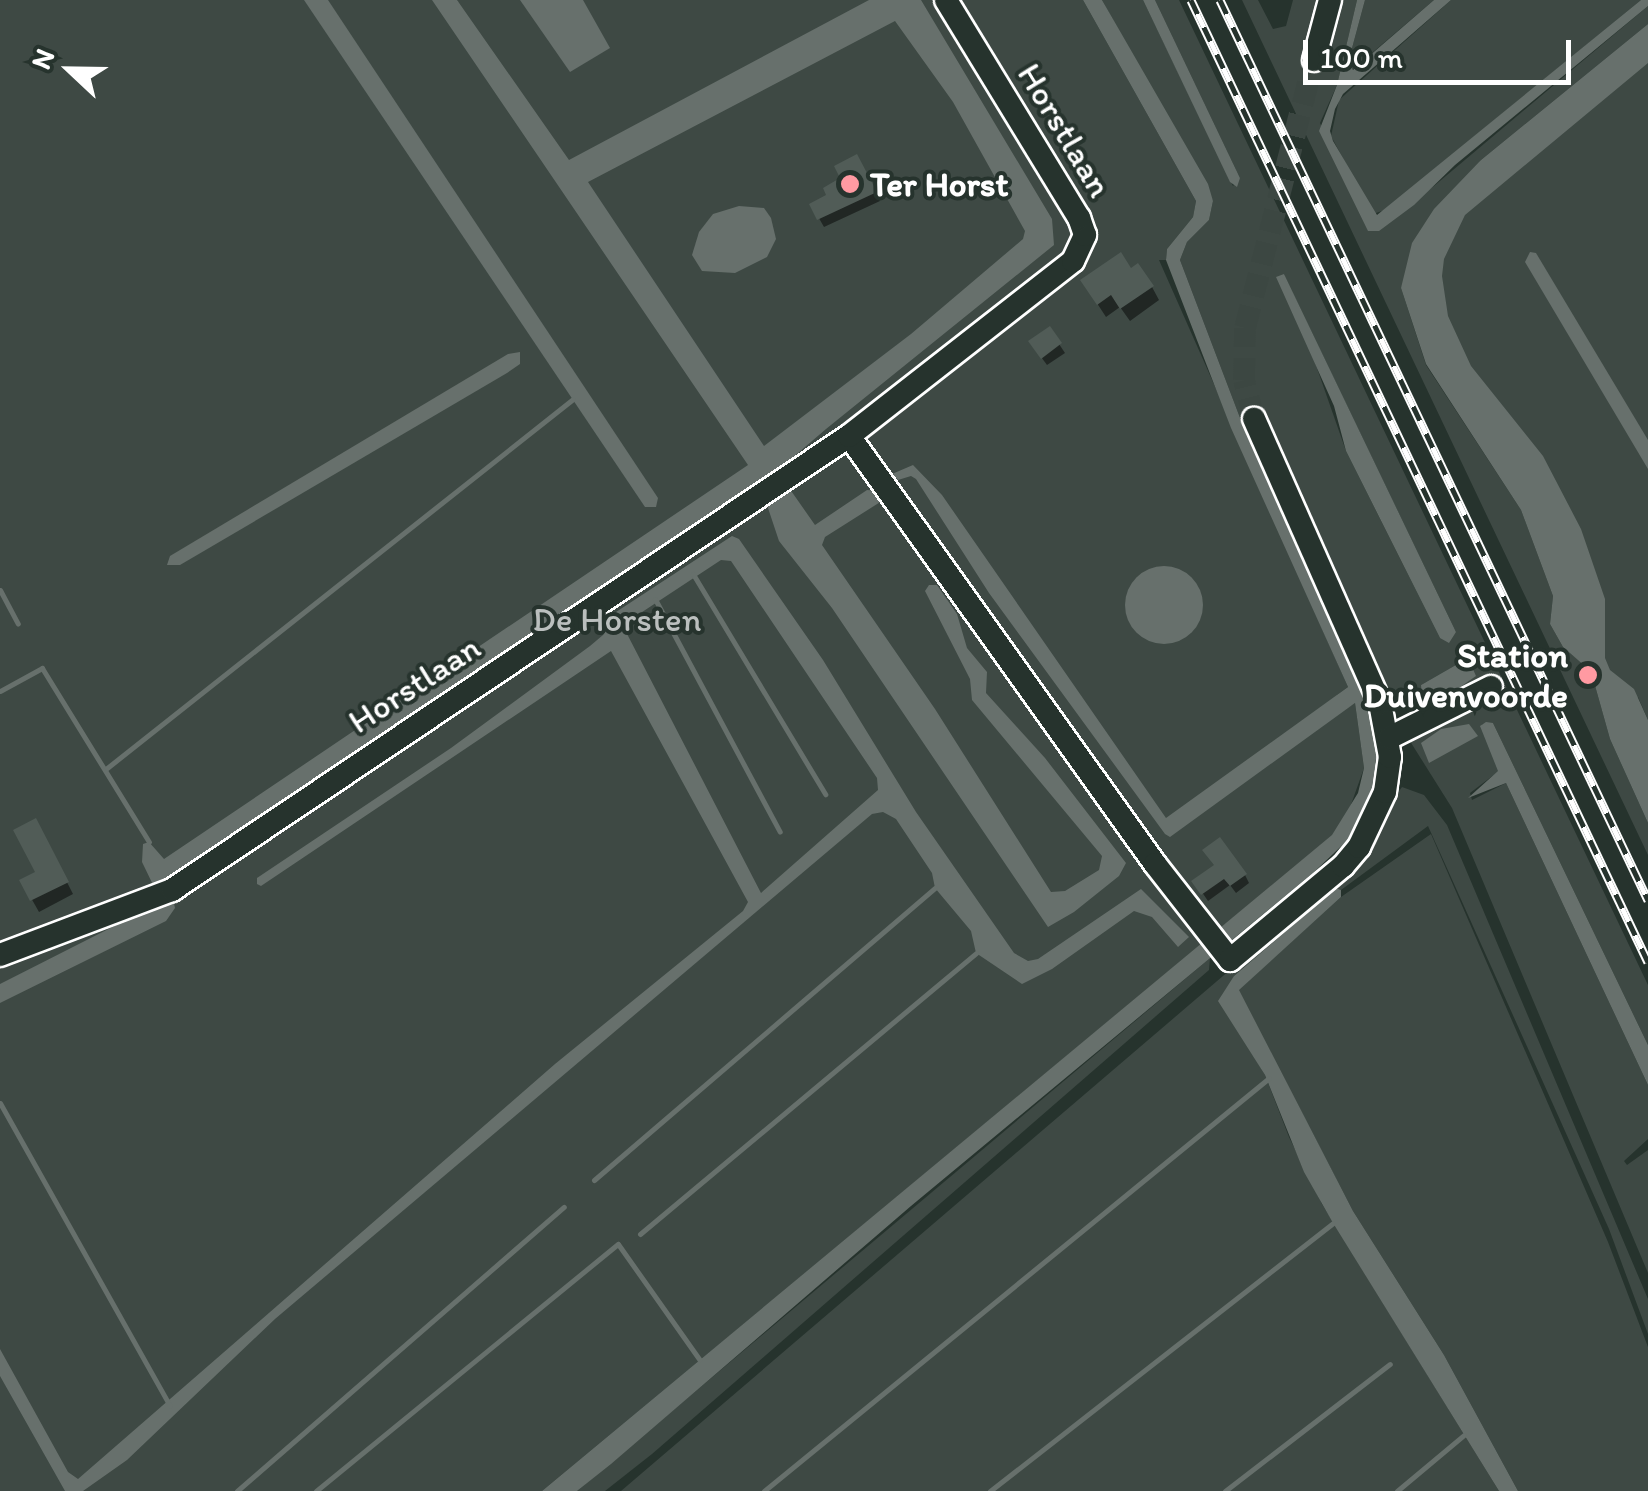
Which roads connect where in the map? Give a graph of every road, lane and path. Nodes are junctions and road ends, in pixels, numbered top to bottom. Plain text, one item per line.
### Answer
1 (946, 0) edge
2 (1330, 0) edge
3 (1314, 60) tunnel mouth
4 (1254, 419) tunnel mouth
5 (849, 436) junction
6 (1491, 688) dead end
7 (1389, 738) junction
8 (0, 955) edge

1 - 5 street, Horstlaan
2 - 3 street
4 - 7 street
5 - 7 street
5 - 8 street, Horstlaan
6 - 7 street

